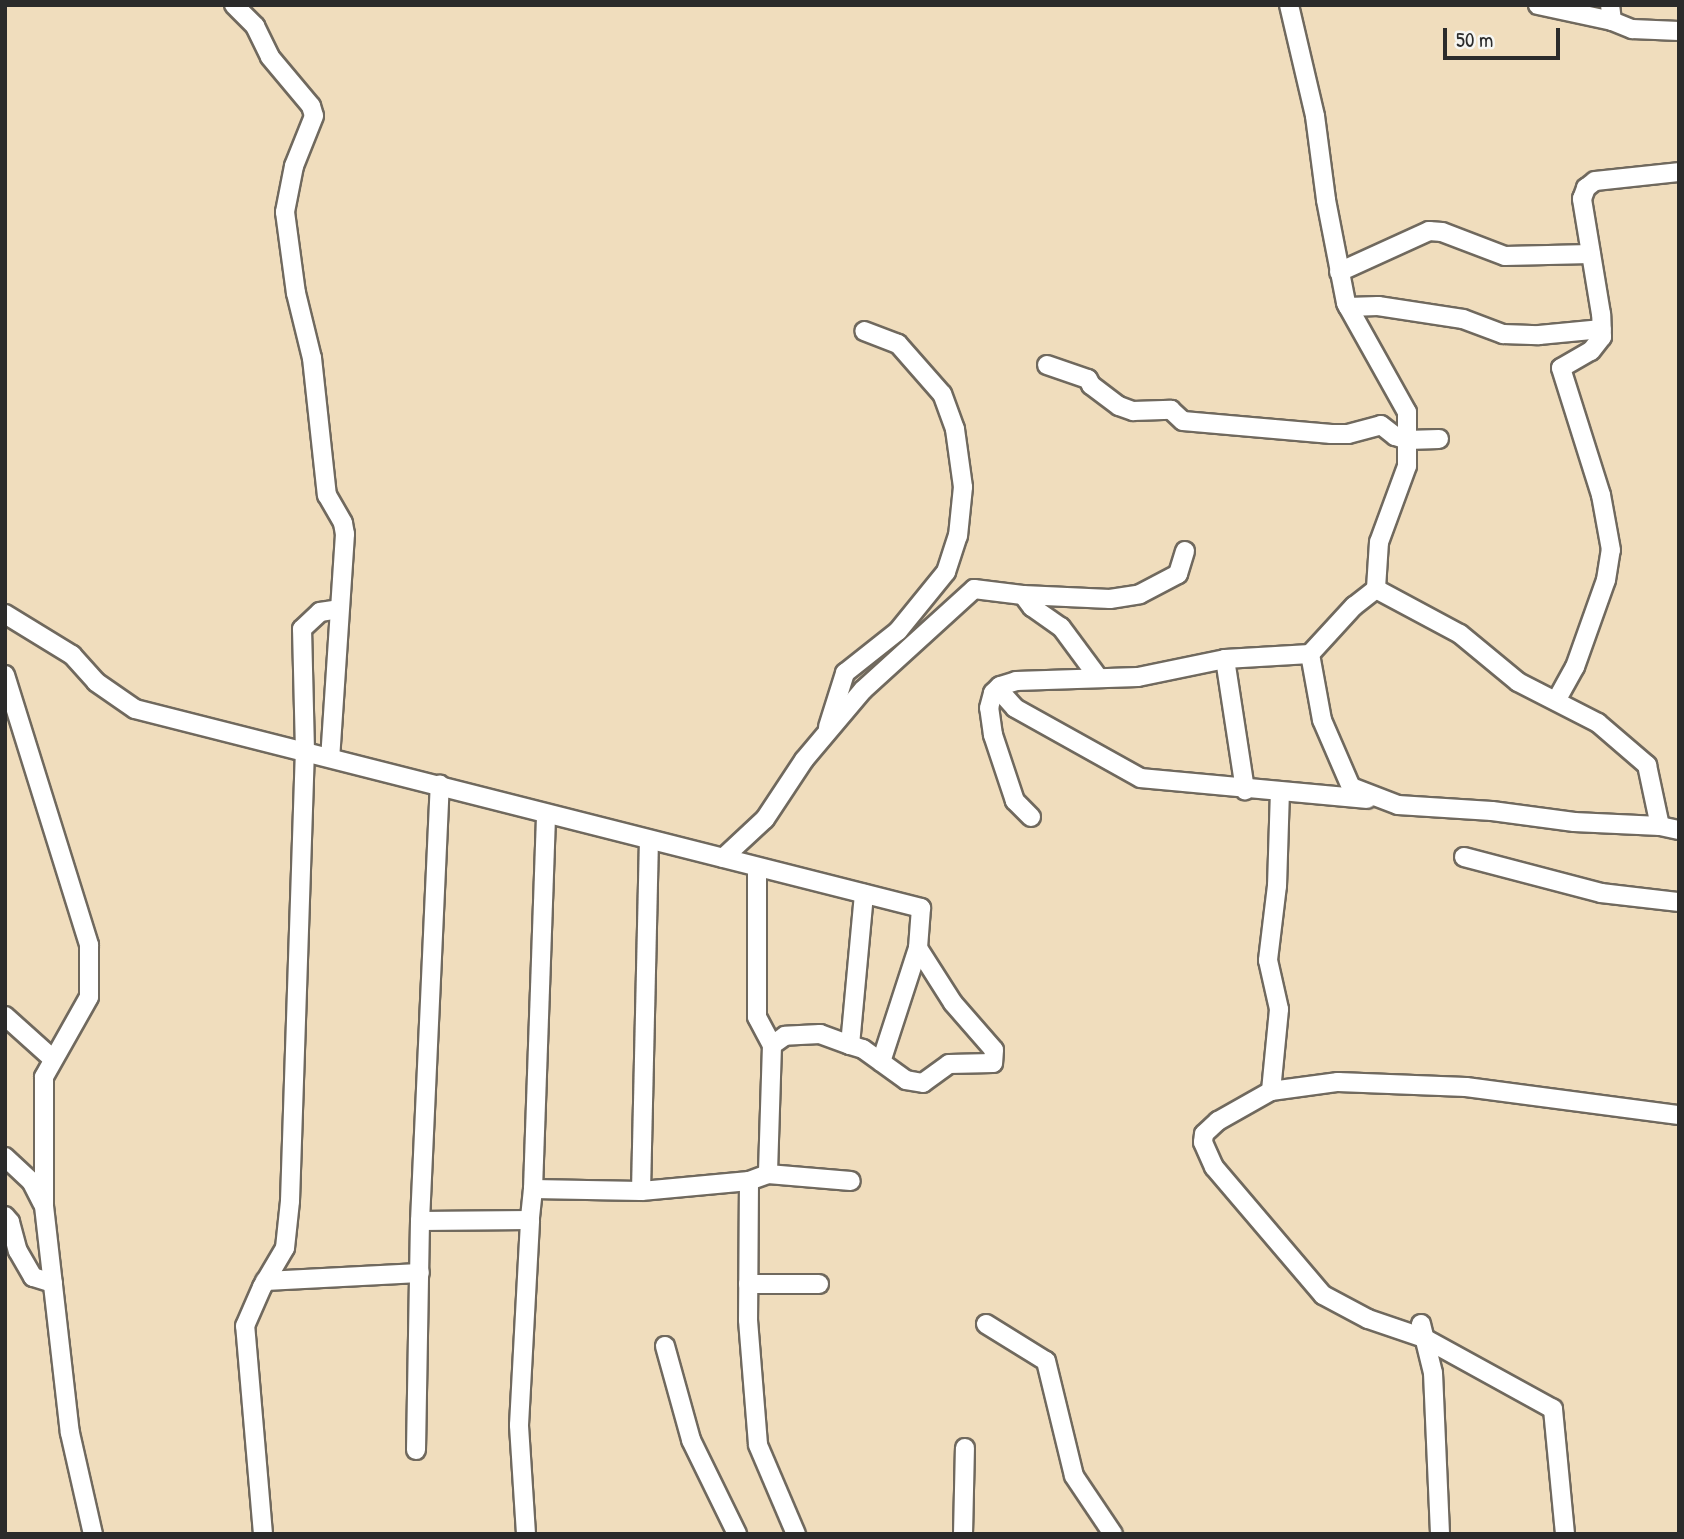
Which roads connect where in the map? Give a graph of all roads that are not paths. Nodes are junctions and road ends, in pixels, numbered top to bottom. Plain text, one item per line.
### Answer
1 (234, 5) edge
2 (1289, 5) edge
3 (1538, 5) edge
4 (1611, 13) edge
5 (1679, 31) edge
6 (1679, 172) edge
7 (1591, 254) junction
8 (1339, 272) junction
9 (1348, 307) junction
10 (1602, 329) junction
11 (864, 331) dead end
12 (1047, 365) dead end
13 (1439, 439) dead end
14 (1407, 440) junction
15 (1185, 551) dead end
16 (1376, 589) junction
17 (1023, 595) junction
18 (339, 609) junction
19 (5, 614) edge
20 (1310, 654) junction
21 (1225, 659) junction
22 (5, 675) edge
23 (1098, 677) junction
24 (998, 689) junction
25 (1556, 701) junction
26 (826, 734) junction
27 (305, 751) junction
28 (330, 757) junction
29 (440, 785) junction
30 (1245, 790) junction
31 (1280, 792) junction
32 (1384, 800) junction
33 (545, 815) junction
34 (1031, 817) dead end
35 (1660, 826) junction
36 (1679, 830) edge
37 (649, 840) junction
38 (1464, 857) dead end
39 (723, 858) junction
40 (757, 867) junction
41 (864, 894) junction
42 (1679, 902) edge
43 (918, 948) junction
44 (5, 1016) edge
45 (772, 1045) junction
46 (850, 1045) junction
47 (52, 1059) junction
48 (881, 1062) junction
49 (1270, 1091) junction
50 (1679, 1115) edge
51 (5, 1157) edge
52 (768, 1174) junction
53 (749, 1181) junction
54 (851, 1181) dead end
55 (533, 1189) junction
56 (641, 1191) junction
57 (44, 1206) junction
58 (5, 1216) edge
59 (530, 1220) junction
60 (420, 1222) junction
61 (420, 1273) junction
62 (265, 1281) junction
63 (52, 1283) junction
64 (748, 1284) junction
65 (819, 1284) dead end
66 (986, 1324) dead end
67 (1422, 1331) junction
68 (665, 1346) dead end
69 (965, 1448) dead end
70 (416, 1450) dead end
71 (93, 1534) edge
72 (263, 1534) edge
73 (526, 1534) edge
74 (737, 1534) edge
75 (796, 1534) edge
76 (963, 1534) edge
77 (1113, 1534) edge
78 (1440, 1534) edge
79 (1565, 1534) edge

1 - 18 street
2 - 8 street
3 - 4 street
4 - 5 street
6 - 7 street
7 - 8 street
7 - 10 street
8 - 9 street
9 - 10 street
9 - 14 street
10 - 25 street
11 - 26 street
12 - 14 street
13 - 14 street
14 - 16 street
15 - 17 street
16 - 20 street
16 - 25 street
17 - 23 street
17 - 26 street
18 - 27 street
18 - 28 street
19 - 27 street
20 - 21 street
20 - 32 street
21 - 23 street
21 - 30 street
22 - 47 street
23 - 24 street
24 - 30 street
24 - 34 street
25 - 35 street
26 - 39 street
27 - 28 street
27 - 62 street
28 - 29 street
29 - 33 street
29 - 60 street
30 - 31 street
31 - 32 street
31 - 49 street
32 - 35 street
33 - 37 street
33 - 55 street
35 - 36 street
37 - 39 street
37 - 56 street
38 - 42 street
39 - 40 street
40 - 41 street
40 - 45 street
41 - 43 street
41 - 46 street
43 - 48 street
43 - 48 street
44 - 47 street
45 - 46 street
45 - 52 street
46 - 48 street
47 - 57 street
49 - 50 street
49 - 67 street
51 - 57 street
52 - 53 street
52 - 54 street
53 - 56 street
53 - 64 street
55 - 56 street
55 - 59 street
57 - 63 street
58 - 63 street
59 - 60 street
59 - 73 street
60 - 61 street
61 - 62 street
61 - 70 street
62 - 72 street
63 - 71 street
64 - 65 street
64 - 75 street
66 - 77 street
67 - 78 street
67 - 79 street
68 - 74 street
69 - 76 street

